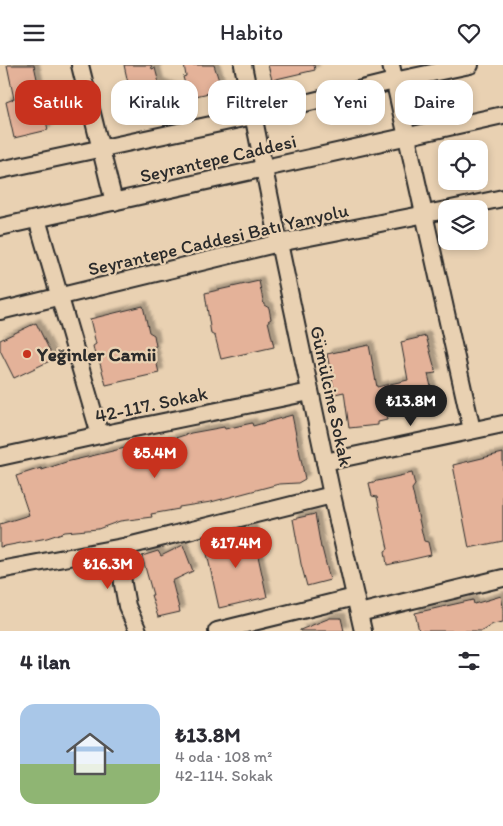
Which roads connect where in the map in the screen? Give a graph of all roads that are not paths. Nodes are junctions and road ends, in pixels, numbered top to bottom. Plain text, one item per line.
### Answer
1 (80, 65) edge
2 (244, 65) edge
3 (391, 65) edge
4 (470, 65) edge
5 (247, 80) edge
6 (394, 81) junction
7 (306, 103) edge
8 (503, 115) edge
9 (212, 125) edge
10 (255, 125) edge
11 (407, 136) junction
12 (101, 149) junction
13 (263, 168) junction
14 (0, 170) edge
15 (503, 198) edge
16 (488, 201) edge
17 (114, 202) junction
18 (438, 212) edge
19 (424, 215) junction
20 (37, 219) junction
21 (0, 227) edge
22 (279, 243) junction
23 (59, 297) junction
24 (0, 311) edge
25 (310, 392) junction
26 (503, 424) edge
27 (472, 430) junction
28 (100, 435) junction
29 (0, 457) edge
30 (325, 461) junction
31 (332, 495) junction
32 (128, 545) junction
33 (0, 570) edge
34 (503, 578) edge
35 (357, 605) junction
36 (138, 631) edge
37 (218, 631) edge
38 (363, 631) edge

1 - 12 street
2 - 5 street, Gümülcine Sokak
3 - 6 street
4 - 6 street
6 - 7 street
6 - 11 street
8 - 11 street, Seyrantepe Caddesi
9 - 12 street
10 - 13 street, Gümülcine Sokak
11 - 13 street, Seyrantepe Caddesi
11 - 19 street
12 - 14 street
12 - 17 street
13 - 17 street, Seyrantepe Caddesi
13 - 22 street, Gümülcine Sokak
15 - 16 street
17 - 20 street, Seyrantepe Caddesi
18 - 19 street, Seyrantepe Caddesi Batı Yanyolu
19 - 22 street, Seyrantepe Caddesi Batı Yanyolu
19 - 27 street
20 - 21 street, Seyrantepe Caddesi
20 - 23 street
22 - 23 street, Seyrantepe Caddesi Batı Yanyolu
22 - 25 street, Gümülcine Sokak
23 - 24 street, Seyrantepe Caddesi Batı Yanyolu
23 - 28 street
25 - 28 street, 42-117. Sokak
25 - 30 street, Gümülcine Sokak
26 - 27 street
27 - 30 street
28 - 29 street, 42-117. Sokak
30 - 31 street, Gümülcine Sokak
31 - 32 street
31 - 35 street, Gümülcine Sokak
32 - 33 street
32 - 36 street
34 - 35 street
35 - 37 street
35 - 38 street, Gümülcine Sokak

